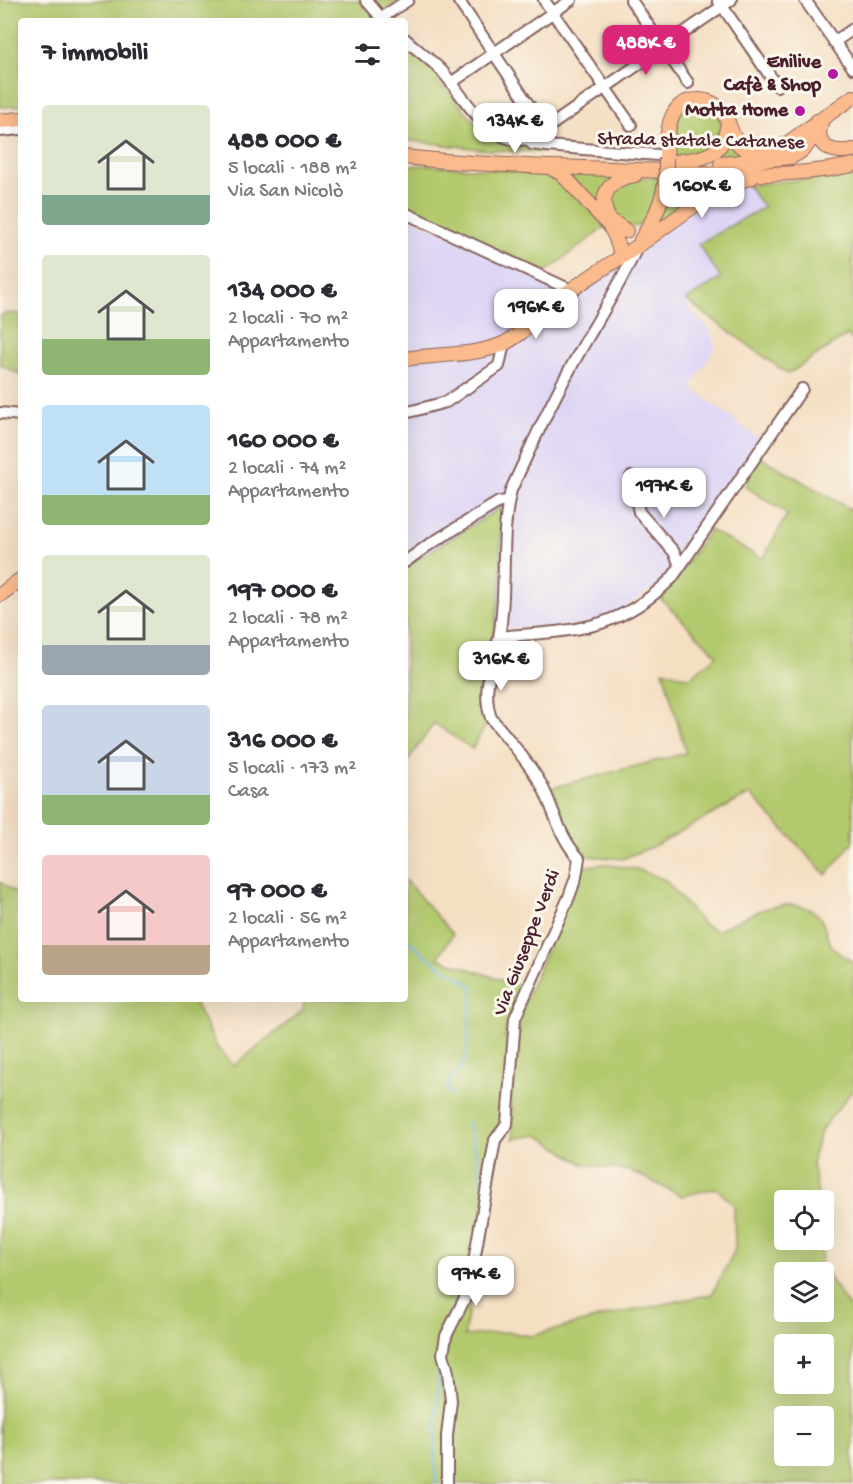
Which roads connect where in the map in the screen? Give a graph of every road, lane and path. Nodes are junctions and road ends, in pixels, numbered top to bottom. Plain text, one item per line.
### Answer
1 (366, 0) edge
2 (408, 0) edge
3 (458, 0) edge
4 (544, 0) edge
5 (571, 0) edge
6 (631, 0) edge
7 (805, 0) edge
8 (724, 2) edge
9 (553, 12) junction
10 (381, 18) edge
11 (386, 18) edge
12 (853, 29) edge
13 (408, 42) edge
14 (834, 42) junction
15 (663, 47) junction
16 (494, 54) junction
17 (853, 68) edge
18 (451, 83) junction
19 (688, 83) dead end
20 (777, 86) dead end
21 (605, 87) junction
22 (853, 97) edge
23 (18, 110) edge
24 (0, 112) edge
25 (18, 119) edge
26 (0, 121) edge
27 (820, 122) junction
28 (728, 123) junction
29 (631, 125) dead end
30 (18, 129) edge
31 (545, 129) junction
32 (0, 131) edge
33 (528, 140) junction
34 (408, 149) edge
35 (853, 150) edge
36 (408, 157) edge
37 (853, 157) edge
38 (721, 164) junction
39 (664, 165) junction
40 (853, 165) edge
41 (549, 167) junction
42 (759, 175) junction
43 (408, 214) edge
44 (610, 226) junction
45 (649, 227) junction
46 (626, 231) junction
47 (637, 247) junction
48 (625, 262) junction
49 (571, 290) junction
50 (504, 344) junction
51 (408, 359) edge
52 (802, 389) dead end
53 (408, 412) edge
54 (0, 413) edge
55 (18, 415) edge
56 (631, 477) dead end
57 (508, 501) junction
58 (408, 560) edge
59 (680, 565) junction
60 (18, 581) edge
61 (0, 595) edge
62 (499, 637) junction
63 (447, 1484) edge

1 - 10 street
2 - 11 street
3 - 16 street
4 - 9 street
5 - 9 street
6 - 15 street
7 - 14 street
8 - 15 street
8 - 20 street
9 - 16 street
9 - 21 street
12 - 14 street
13 - 18 street
14 - 17 street
15 - 19 street
15 - 21 street
16 - 18 street
16 - 31 street
18 - 33 street
21 - 29 street
21 - 31 street
22 - 27 main road
23 - 24 main road
25 - 26 main road
27 - 28 main road
27 - 35 main road
27 - 38 main road
28 - 39 main road
28 - 39 main road
30 - 32 street
31 - 33 street
33 - 39 street
34 - 39 main road, Strada statale Catanese
36 - 41 main road, Strada statale Catanese
37 - 38 main road, Strada statale Catanese
38 - 39 main road, Strada statale Catanese
39 - 41 main road, Strada statale Catanese
39 - 42 main road, Strada statale Catanese
39 - 45 main road
39 - 46 main road
40 - 42 main road, Strada statale Catanese
41 - 44 main road
42 - 47 main road
43 - 49 street
44 - 46 main road
44 - 48 main road
45 - 46 main road
45 - 47 main road
47 - 48 main road
48 - 49 main road
48 - 57 street, Via Giuseppe Verdi
49 - 50 main road
50 - 51 main road
50 - 53 street
52 - 59 street
54 - 55 street
56 - 59 street
57 - 58 street
57 - 62 street, Via Giuseppe Verdi
59 - 62 street
60 - 61 main road
62 - 63 street, Via Giuseppe Verdi

